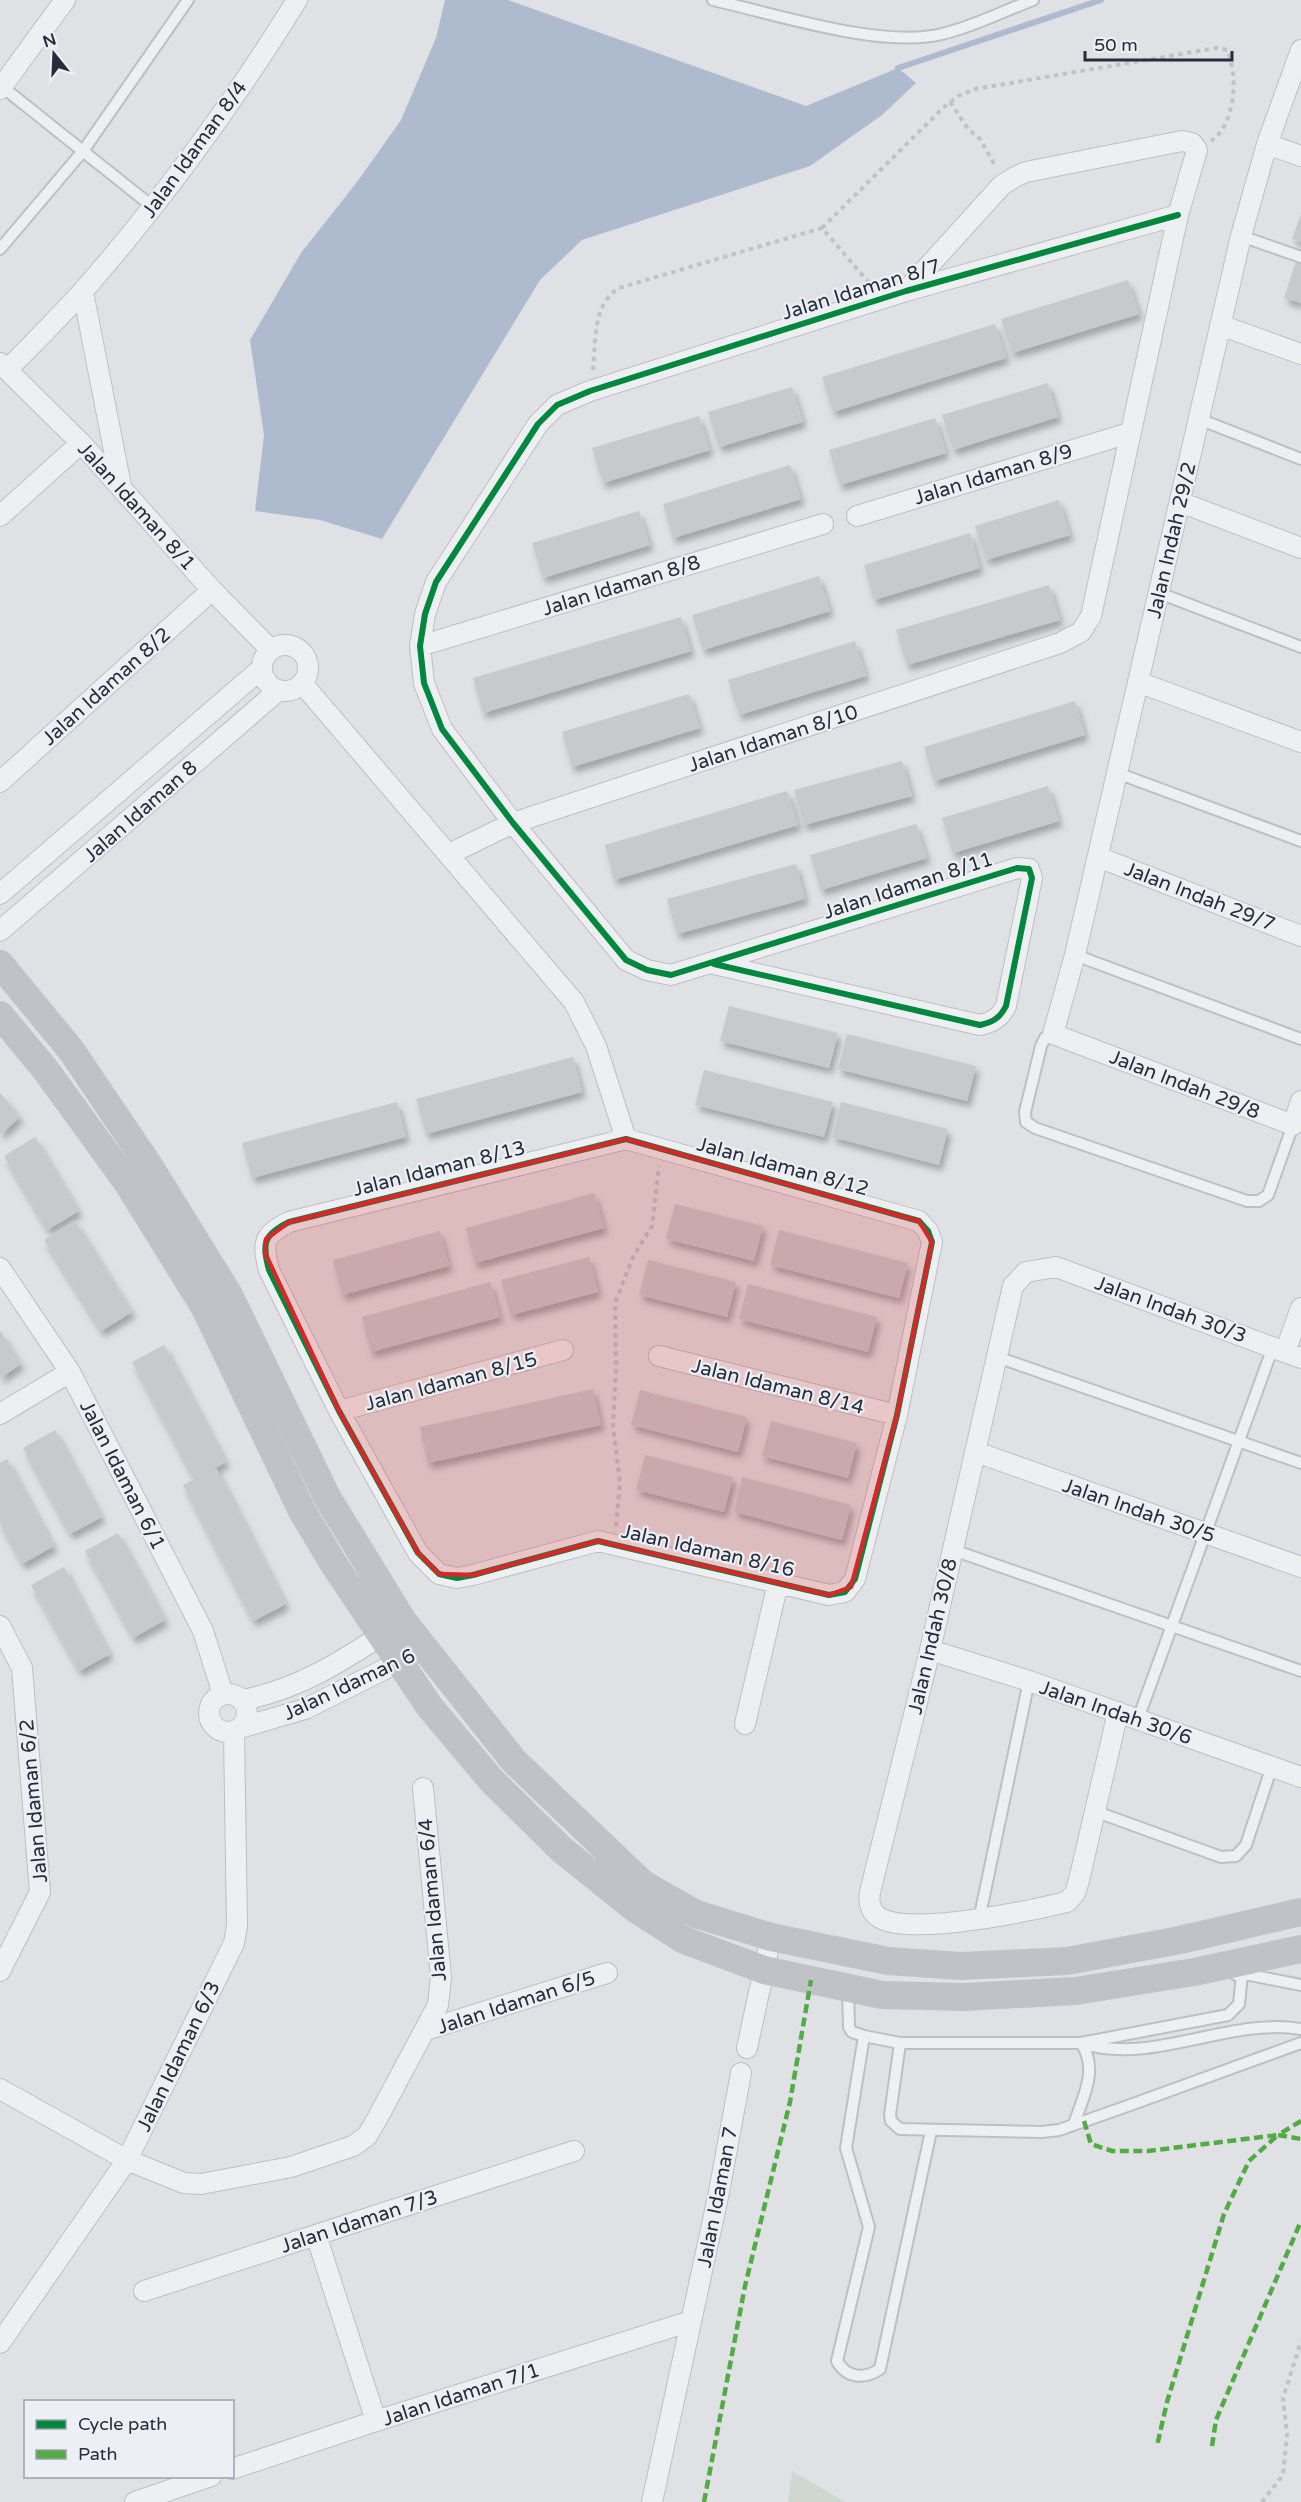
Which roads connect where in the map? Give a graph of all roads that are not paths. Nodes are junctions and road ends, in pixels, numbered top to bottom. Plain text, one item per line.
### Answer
1 (65, 0) edge
2 (188, 0) edge
3 (297, 0) edge
4 (713, 0) edge
5 (1032, 0) edge
6 (1299, 60) edge
7 (1, 87) edge
8 (1267, 144) junction
9 (83, 151) junction
10 (1301, 156) edge
11 (153, 207) junction
12 (1178, 215) junction
13 (1241, 236) junction
14 (0, 249) edge
15 (1301, 257) edge
16 (906, 291) junction
17 (83, 292) junction
18 (1220, 325) junction
19 (1301, 354) edge
20 (4, 367) edge
21 (1199, 419) junction
22 (1129, 433) junction
23 (81, 443) junction
24 (1301, 459) edge
25 (121, 486) junction
26 (1180, 502) junction
27 (0, 516) edge
28 (857, 516) dead end
29 (823, 524) dead end
30 (1301, 548) edge
31 (212, 590) junction
32 (1159, 593) junction
33 (420, 646) junction
34 (1301, 647) edge
35 (271, 650) junction
36 (262, 669) junction
37 (1138, 682) junction
38 (302, 683) junction
39 (279, 690) junction
40 (1301, 742) edge
41 (1117, 773) junction
42 (0, 782) edge
43 (119, 791) junction
44 (139, 811) junction
45 (513, 823) junction
46 (1301, 841) edge
47 (449, 854) junction
48 (1098, 857) junction
49 (0, 894) edge
50 (0, 932) edge
51 (1301, 936) edge
52 (1075, 955) junction
53 (0, 964) edge
54 (714, 964) junction
55 (0, 1016) edge
56 (1053, 1034) junction
57 (1301, 1039) edge
58 (1301, 1101) edge
59 (1293, 1125) junction
60 (626, 1139) junction
61 (0, 1268) edge
62 (1040, 1268) joint
63 (1301, 1308) edge
64 (562, 1350) dead end
65 (1287, 1352) edge
66 (659, 1356) dead end
67 (997, 1357) junction
68 (70, 1372) junction
69 (339, 1411) junction
70 (0, 1414) edge
71 (897, 1415) junction
72 (1240, 1440) junction
73 (976, 1452) junction
74 (1301, 1463) edge
75 (1206, 1533) junction
76 (953, 1550) junction
77 (1301, 1567) edge
78 (778, 1583) junction
79 (0, 1626) edge
80 (1172, 1626) junction
81 (392, 1628) junction
82 (424, 1648) junction
83 (930, 1650) junction
84 (399, 1662) junction
85 (1301, 1671) edge
86 (1029, 1681) junction
87 (232, 1697) junction
88 (1118, 1712) junction
89 (1138, 1719) junction
90 (745, 1724) dead end
91 (237, 1730) junction
92 (1272, 1766) junction
93 (1301, 1777) edge
94 (423, 1788) dead end
95 (1094, 1811) junction
96 (1301, 1912) edge
97 (979, 1920) junction
98 (771, 1937) junction
99 (1301, 1949) edge
100 (764, 1970) junction
101 (0, 1971) edge
102 (607, 1973) dead end
103 (1242, 1975) junction
104 (1168, 1976) junction
105 (1301, 1985) edge
106 (848, 1988) junction
107 (1301, 2029) edge
108 (426, 2030) junction
109 (864, 2036) junction
110 (900, 2043) junction
111 (1081, 2043) junction
112 (1301, 2043) edge
113 (747, 2048) dead end
114 (741, 2073) dead end
115 (0, 2089) edge
116 (1074, 2124) junction
117 (931, 2131) junction
118 (574, 2151) dead end
119 (127, 2160) junction
120 (316, 2235) junction
121 (144, 2291) dead end
122 (691, 2321) junction
123 (0, 2343) edge
124 (376, 2421) junction
125 (234, 2468) edge
126 (205, 2478) edge
127 (135, 2502) edge
128 (652, 2502) edge

1 - 7 street
2 - 9 lane
3 - 11 street, Jalan Idaman 8/4
4 - 5 lane
6 - 8 street, Jalan Indah 29/2
7 - 9 lane
8 - 10 street
8 - 13 street, Jalan Indah 29/2
9 - 11 lane
9 - 14 lane
11 - 17 street, Jalan Idaman 8/4
12 - 16 street, Jalan Idaman 8/7
12 - 16 street, Jalan Idaman 8/7
12 - 22 street
13 - 15 lane
13 - 18 street, Jalan Indah 29/2
16 - 33 street, Jalan Idaman 8/7
17 - 20 street, Jalan Idaman 8/4
17 - 25 street
18 - 19 street
18 - 21 street, Jalan Indah 29/2
20 - 23 street, Jalan Idaman 8/1
21 - 24 lane
21 - 26 street, Jalan Indah 29/2
22 - 28 street, Jalan Idaman 8/9
22 - 45 street, Jalan Idaman 8/10
23 - 25 street, Jalan Idaman 8/1
23 - 27 street
25 - 31 street, Jalan Idaman 8/1
26 - 30 street
26 - 32 street, Jalan Indah 29/2
29 - 33 street, Jalan Idaman 8/8
31 - 35 street, Jalan Idaman 8/1
31 - 42 street, Jalan Idaman 8/2
32 - 34 lane
32 - 37 street, Jalan Indah 29/2
33 - 45 street
35 - 36 street
35 - 38 street
36 - 39 street
36 - 43 street, Jalan Idaman 8
37 - 40 street
37 - 41 street, Jalan Indah 29/2
38 - 39 street
38 - 47 street
39 - 44 street, Jalan Idaman 8
41 - 46 lane
41 - 48 street, Jalan Indah 29/2
43 - 44 street
43 - 49 street, Jalan Idaman 8
44 - 50 street, Jalan Idaman 8
45 - 47 street, Jalan Idaman 8/10
45 - 54 street, Jalan Idaman 8/11
47 - 60 street
48 - 51 street, Jalan Indah 29/7
48 - 52 street, Jalan Indah 29/2
52 - 56 street, Jalan Indah 29/2
52 - 57 lane
53 - 81 main road
54 - 54 street, Jalan Idaman 8/11
55 - 81 main road
56 - 59 street, Jalan Indah 29/8
56 - 59 lane
58 - 59 street
60 - 69 street, Jalan Idaman 8/13
60 - 71 street, Jalan Idaman 8/12
61 - 68 street, Jalan Idaman 6/1
62 - 65 street, Jalan Indah 30/3
62 - 67 street, Jalan Indah 30/8
63 - 65 street
64 - 69 street, Jalan Idaman 8/15
65 - 72 lane
66 - 71 street, Jalan Idaman 8/14
67 - 72 lane
67 - 73 street, Jalan Indah 30/8
68 - 70 street
68 - 87 street, Jalan Idaman 6/1
69 - 78 street, Jalan Idaman 8/16
71 - 78 street, Jalan Idaman 8/16
72 - 74 lane
72 - 75 lane
73 - 75 street, Jalan Indah 30/5
73 - 76 street, Jalan Indah 30/8
75 - 77 street, Jalan Indah 30/5
75 - 80 lane
76 - 80 lane
76 - 83 street, Jalan Indah 30/8
78 - 90 street
79 - 101 street, Jalan Idaman 6/2
80 - 85 lane
80 - 89 lane
81 - 82 main road
81 - 84 main road
81 - 87 street, Jalan Idaman 6
82 - 84 street, Jalan Idaman 6
82 - 98 main road
83 - 86 street, Jalan Indah 30/6
83 - 97 street, Jalan Indah 30/8
84 - 91 street, Jalan Idaman 6
84 - 100 main road
86 - 88 street, Jalan Indah 30/6
86 - 97 lane
87 - 91 street
87 - 91 street
88 - 89 street, Jalan Indah 30/6
88 - 95 street, Jalan Indah 30/8
89 - 92 street, Jalan Indah 30/6
91 - 119 street, Jalan Idaman 6/3
92 - 93 street, Jalan Indah 30/6
92 - 95 lane
94 - 108 street, Jalan Idaman 6/4
95 - 97 street, Jalan Indah 30/8
96 - 98 main road
98 - 100 street
99 - 104 main road
100 - 106 main road
100 - 113 street
102 - 108 street, Jalan Idaman 6/5
103 - 104 lane
103 - 105 lane
103 - 111 lane
104 - 106 main road
106 - 109 lane
107 - 111 lane
108 - 119 street, Jalan Idaman 6/4
109 - 110 lane
109 - 117 lane
110 - 111 lane
110 - 117 lane
111 - 116 lane
112 - 116 lane
114 - 122 street, Jalan Idaman 7
115 - 119 street, Jalan Idaman 6/4
116 - 117 lane
118 - 120 street, Jalan Idaman 7/3
119 - 123 street, Jalan Idaman 6/3
120 - 121 street, Jalan Idaman 7/3
120 - 124 street
122 - 124 street, Jalan Idaman 7/1
122 - 128 street, Jalan Idaman 7
124 - 125 street, Jalan Idaman 7/1
126 - 127 street

